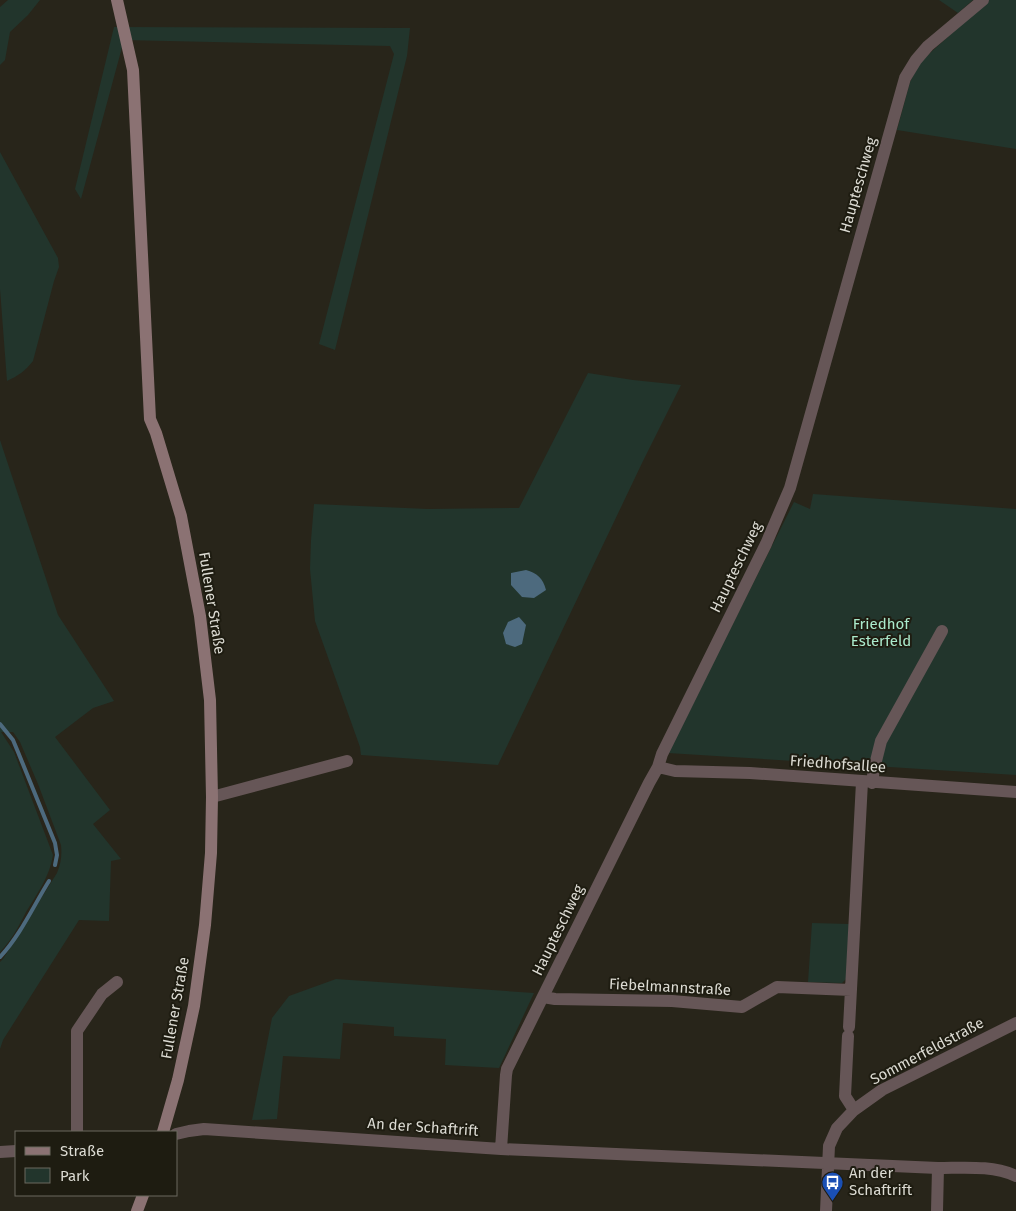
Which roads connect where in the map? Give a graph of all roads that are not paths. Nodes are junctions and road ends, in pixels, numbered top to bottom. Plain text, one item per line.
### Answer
1 (116, 0) edge
2 (983, 0) edge
3 (942, 631) dead end
4 (347, 761) dead end
5 (658, 767) junction
6 (867, 782) junction
7 (1016, 792) edge
8 (212, 797) junction
9 (118, 982) dead end
10 (851, 990) junction
11 (542, 997) junction
12 (1016, 1023) edge
13 (854, 1110) junction
14 (77, 1131) edge
15 (163, 1131) edge
16 (178, 1134) edge
17 (501, 1149) junction
18 (15, 1151) edge
19 (0, 1152) edge
20 (829, 1162) junction
21 (938, 1168) junction
22 (1016, 1176) edge
23 (143, 1196) edge
24 (137, 1211) edge
25 (826, 1211) edge
26 (937, 1211) edge

1 - 8 main road, Fullener Straße
2 - 5 street, Haupteschweg
3 - 6 street
4 - 8 street
5 - 6 street, Friedhofsallee
5 - 11 street, Haupteschweg
6 - 7 street, Friedhofsallee
6 - 10 street
8 - 15 main road, Fullener Straße
9 - 14 street
10 - 11 street, Fiebelmannstraße
10 - 13 street, Sommerfeldstraße
11 - 17 street, Haupteschweg
12 - 13 street, Sommerfeldstraße
13 - 20 street, Sommerfeldstraße
16 - 17 street, An der Schaftrift
17 - 20 street, An der Schaftrift
18 - 19 street
20 - 21 street, An der Schaftrift
20 - 25 street, Sommerfeldstraße
21 - 22 street, An der Schaftrift
21 - 26 street
23 - 24 main road

